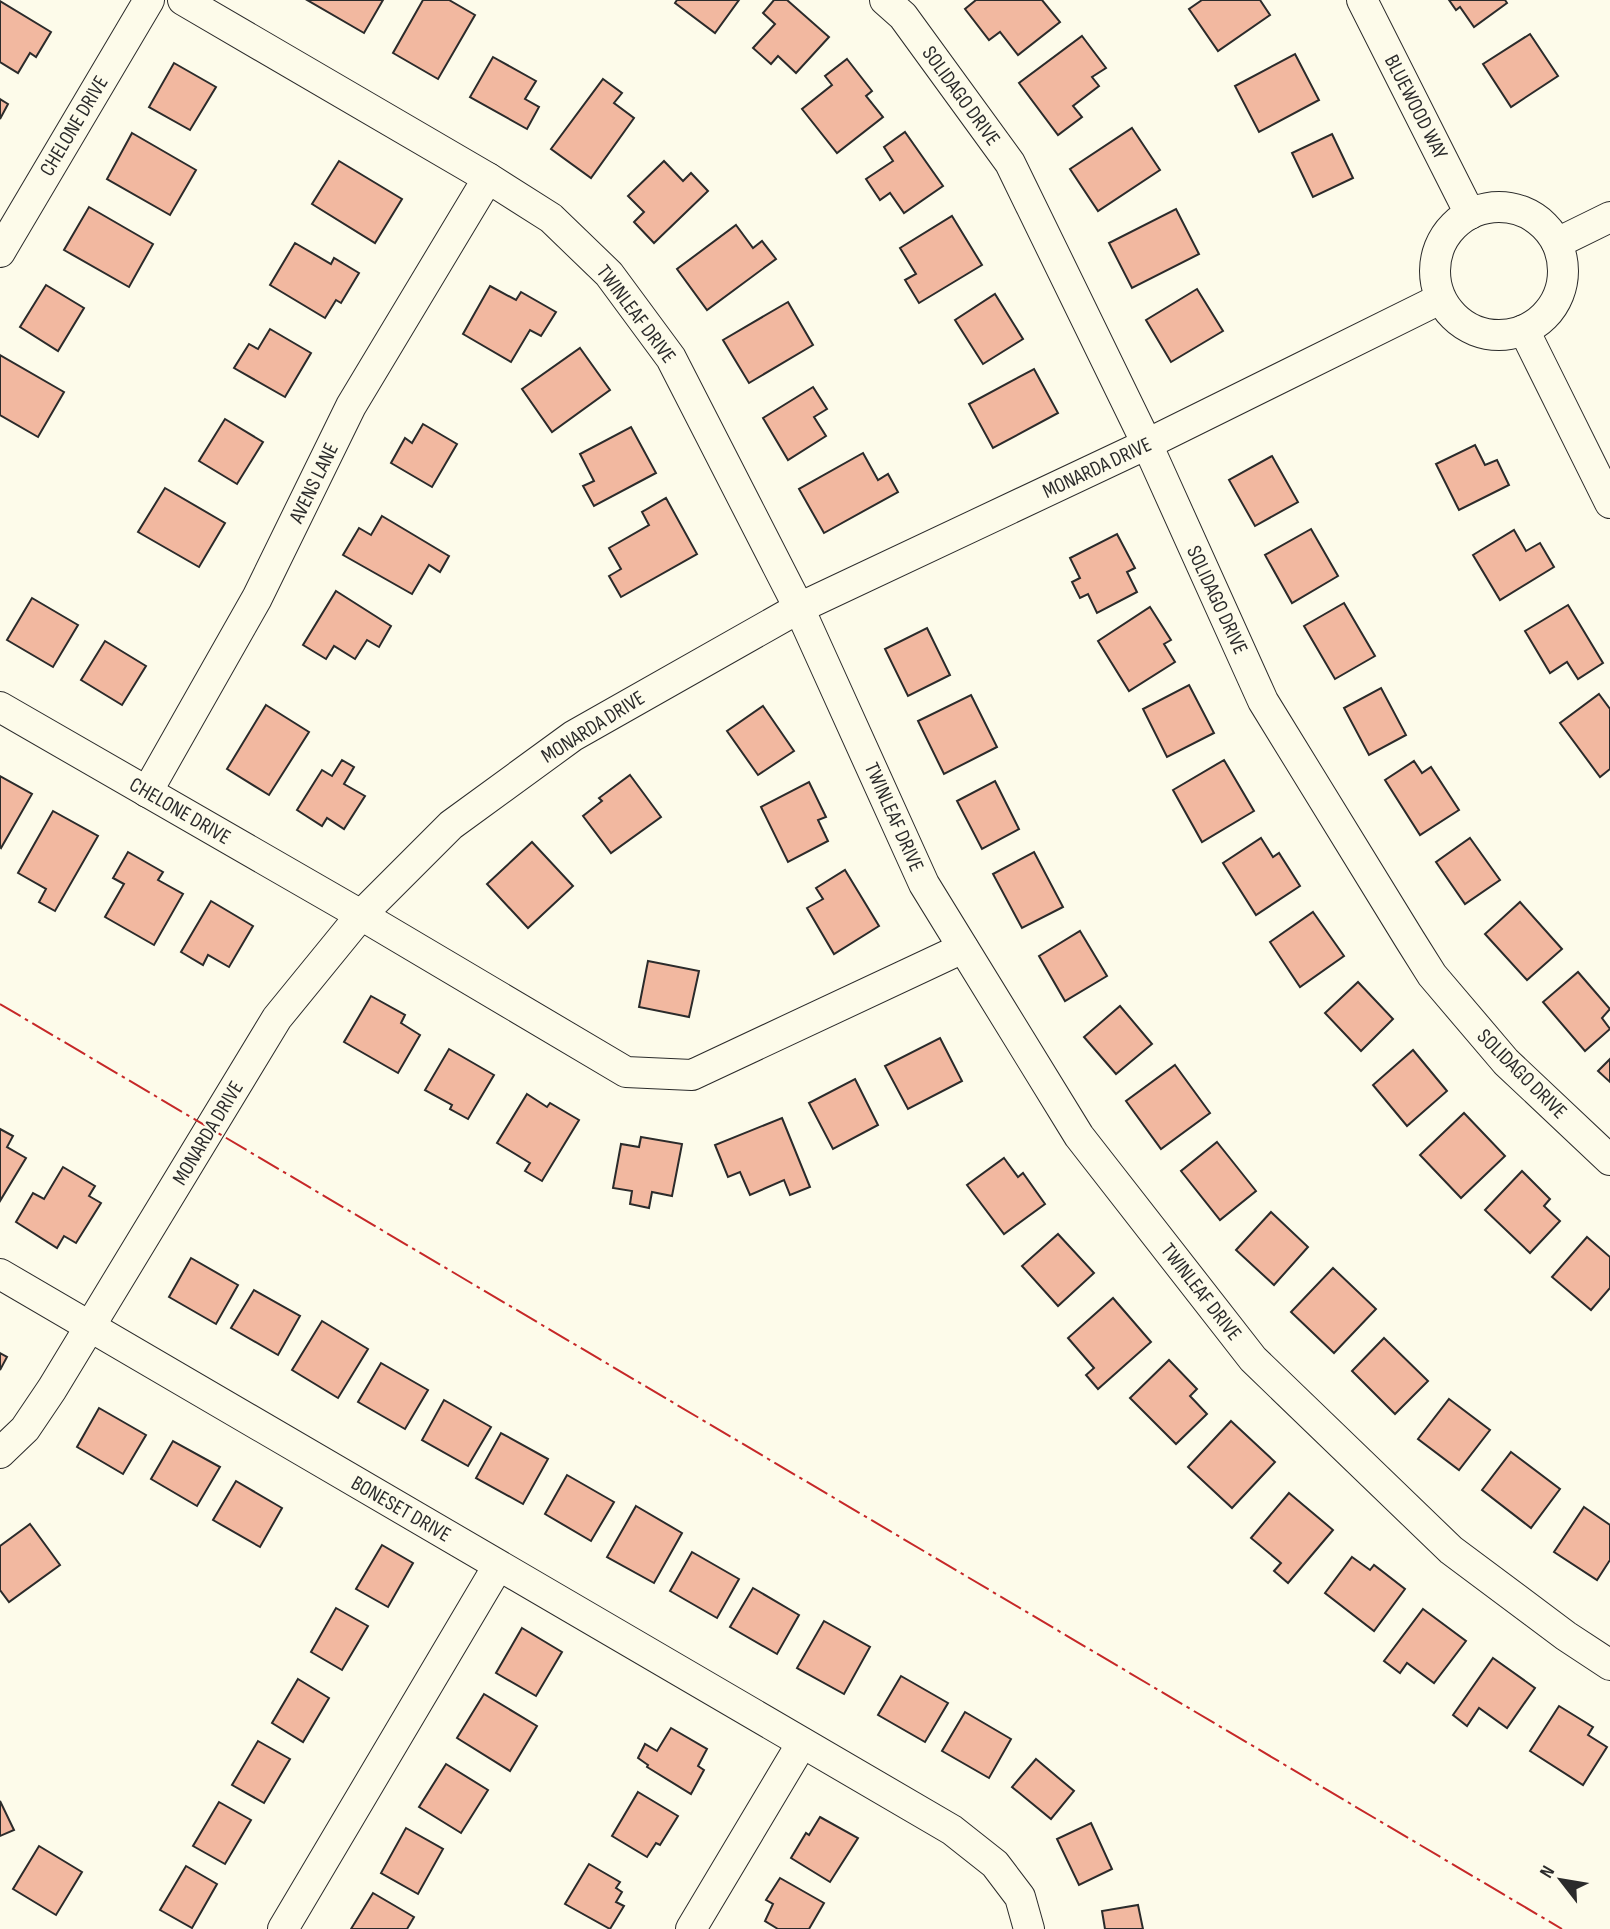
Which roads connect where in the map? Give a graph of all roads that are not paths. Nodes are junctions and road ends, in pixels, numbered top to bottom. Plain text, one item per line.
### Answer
1 (149, 0) edge
2 (183, 0) edge
3 (885, 0) edge
4 (1362, 0) edge
5 (488, 178) junction
6 (1470, 214) junction
7 (1610, 217) edge
8 (1557, 243) junction
9 (0, 251) edge
10 (1440, 299) junction
11 (1524, 330) junction
12 (1147, 444) junction
13 (1610, 503) edge
14 (799, 608) junction
15 (0, 707) edge
16 (147, 792) junction
17 (361, 915) junction
18 (963, 948) junction
19 (1610, 1160) edge
20 (0, 1274) edge
21 (91, 1328) junction
22 (0, 1453) edge
23 (498, 1566) junction
24 (1610, 1665) edge
25 (802, 1743) junction
26 (283, 1929) edge
27 (691, 1929) edge
28 (1029, 1929) edge

1 - 9 street, CHELONE DRIVE
2 - 5 street, TWINLEAF DRIVE
3 - 12 street, SOLIDAGO DRIVE
4 - 6 street, BLUEWOOD WAY
5 - 14 street, TWINLEAF DRIVE
5 - 16 street, AVENS LANE
6 - 8 street
6 - 10 street
7 - 8 street
8 - 11 street
10 - 11 street
10 - 12 street, MONARDA DRIVE
11 - 13 street
12 - 14 street, MONARDA DRIVE
12 - 19 street, SOLIDAGO DRIVE
14 - 17 street, MONARDA DRIVE
14 - 18 street, TWINLEAF DRIVE
15 - 16 street, CHELONE DRIVE
16 - 17 street, CHELONE DRIVE
17 - 18 street, CHELONE DRIVE
17 - 21 street, MONARDA DRIVE
18 - 24 street, TWINLEAF DRIVE
20 - 21 street, BONESET DRIVE
21 - 22 street, MONARDA DRIVE
21 - 23 street, BONESET DRIVE
23 - 25 street, BONESET DRIVE
23 - 26 street
25 - 27 street
25 - 28 street, BONESET DRIVE

